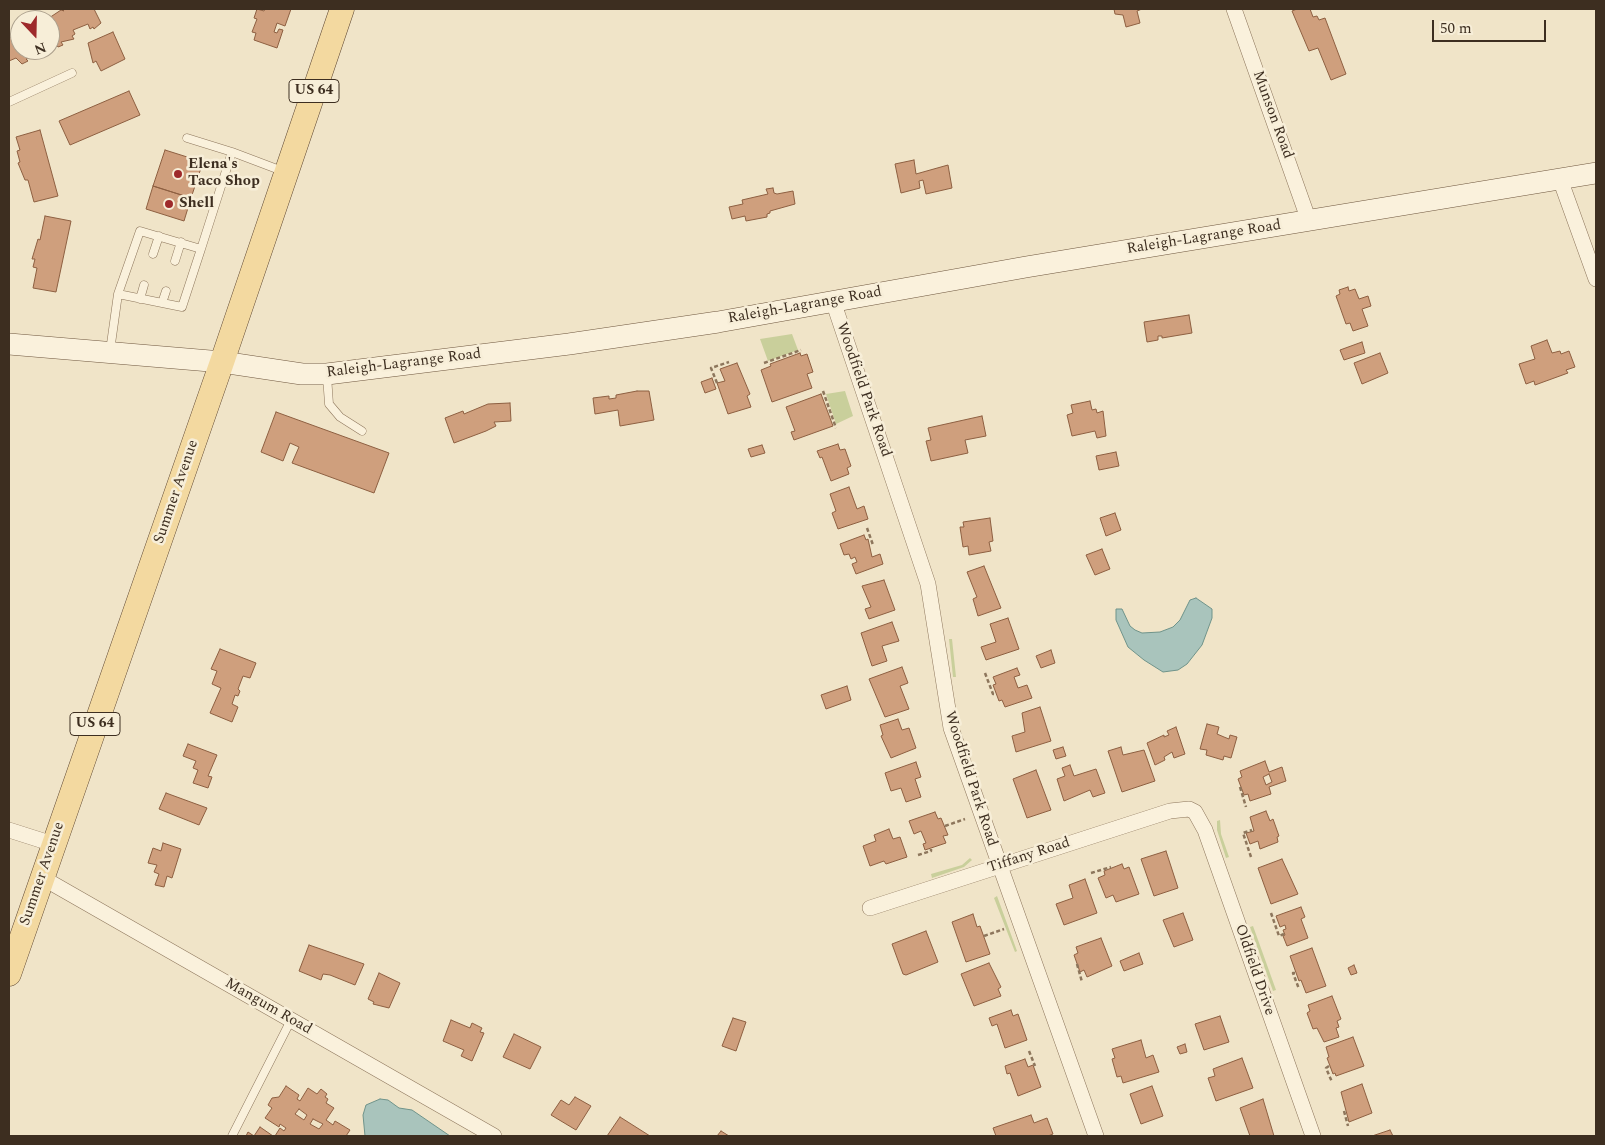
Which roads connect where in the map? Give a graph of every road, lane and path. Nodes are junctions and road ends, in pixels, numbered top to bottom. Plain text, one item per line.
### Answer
1 (342, 9) edge
2 (1234, 9) edge
3 (72, 72) dead end
4 (9, 102) edge
5 (187, 138) dead end
6 (232, 152) junction
7 (287, 172) junction
8 (1596, 173) edge
9 (1560, 180) junction
10 (1310, 221) junction
11 (159, 236) junction
12 (181, 242) junction
13 (201, 249) junction
14 (153, 254) dead end
15 (175, 261) dead end
16 (1596, 279) edge
17 (144, 285) dead end
18 (166, 291) dead end
19 (118, 294) junction
20 (140, 299) junction
21 (833, 301) junction
22 (162, 303) junction
23 (9, 344) edge
24 (801, 350) dead end
25 (110, 352) junction
26 (222, 362) junction
27 (729, 362) dead end
28 (764, 363) dead end
29 (327, 374) junction
30 (717, 383) dead end
31 (823, 391) dead end
32 (836, 428) dead end
33 (362, 432) dead end
34 (866, 528) dead end
35 (873, 545) dead end
36 (985, 673) dead end
37 (995, 694) dead end
38 (1240, 787) dead end
39 (1246, 807) dead end
40 (1189, 808) joint
41 (965, 819) dead end
42 (946, 826) dead end
43 (9, 830) edge
44 (1252, 830) dead end
45 (53, 844) junction
46 (931, 849) dead end
47 (918, 856) dead end
48 (1251, 857) dead end
49 (999, 866) junction
50 (1111, 867) dead end
51 (1091, 873) dead end
52 (41, 877) junction
53 (870, 908) dead end
54 (1271, 913) dead end
55 (1004, 929) dead end
56 (1284, 934) dead end
57 (984, 936) dead end
58 (1076, 964) dead end
59 (1295, 973) dead end
60 (9, 974) edge
61 (1082, 982) dead end
62 (1299, 989) dead end
63 (291, 1020) junction
64 (1029, 1052) dead end
65 (1035, 1066) dead end
66 (1329, 1066) dead end
67 (1332, 1082) dead end
68 (1344, 1111) dead end
69 (1348, 1126) dead end
70 (232, 1136) edge
71 (494, 1136) edge
72 (1096, 1136) edge
73 (1313, 1136) edge

1 - 7 main road, Summer Avenue / US 64
2 - 10 street, Munson Road
3 - 4 lane
5 - 6 lane
6 - 7 lane
6 - 13 lane
7 - 26 main road, Summer Avenue / US 64
8 - 9 main road, Raleigh-Lagrange Road
9 - 10 main road, Raleigh-Lagrange Road
9 - 16 street
10 - 21 main road, Raleigh-Lagrange Road
11 - 12 lane
11 - 14 lane
11 - 19 lane
12 - 13 lane
12 - 15 lane
13 - 22 lane
17 - 20 lane
18 - 22 lane
19 - 20 lane
19 - 25 lane
20 - 22 lane
21 - 29 main road, Raleigh-Lagrange Road
21 - 49 street, Woodfield Park Road
23 - 25 main road, Raleigh-Lagrange Road
24 - 28 path
25 - 26 main road, Raleigh-Lagrange Road
26 - 29 main road, Raleigh-Lagrange Road
26 - 45 main road, Summer Avenue / US 64
27 - 30 path
29 - 33 lane
31 - 32 path
34 - 35 path
36 - 37 path
38 - 39 path
40 - 49 street, Tiffany Road
40 - 73 street, Oldfield Drive
41 - 42 path
43 - 45 street
44 - 48 path
45 - 52 main road, Summer Avenue / US 64
46 - 47 path
49 - 53 street, Tiffany Road
49 - 72 street, Woodfield Park Road
50 - 51 path
52 - 60 main road, Summer Avenue / US 64
52 - 63 street, Mangum Road
54 - 56 path
55 - 57 path
58 - 61 path
59 - 62 path
63 - 70 lane
63 - 71 street, Mangum Road
64 - 65 path
66 - 67 path
68 - 69 path

